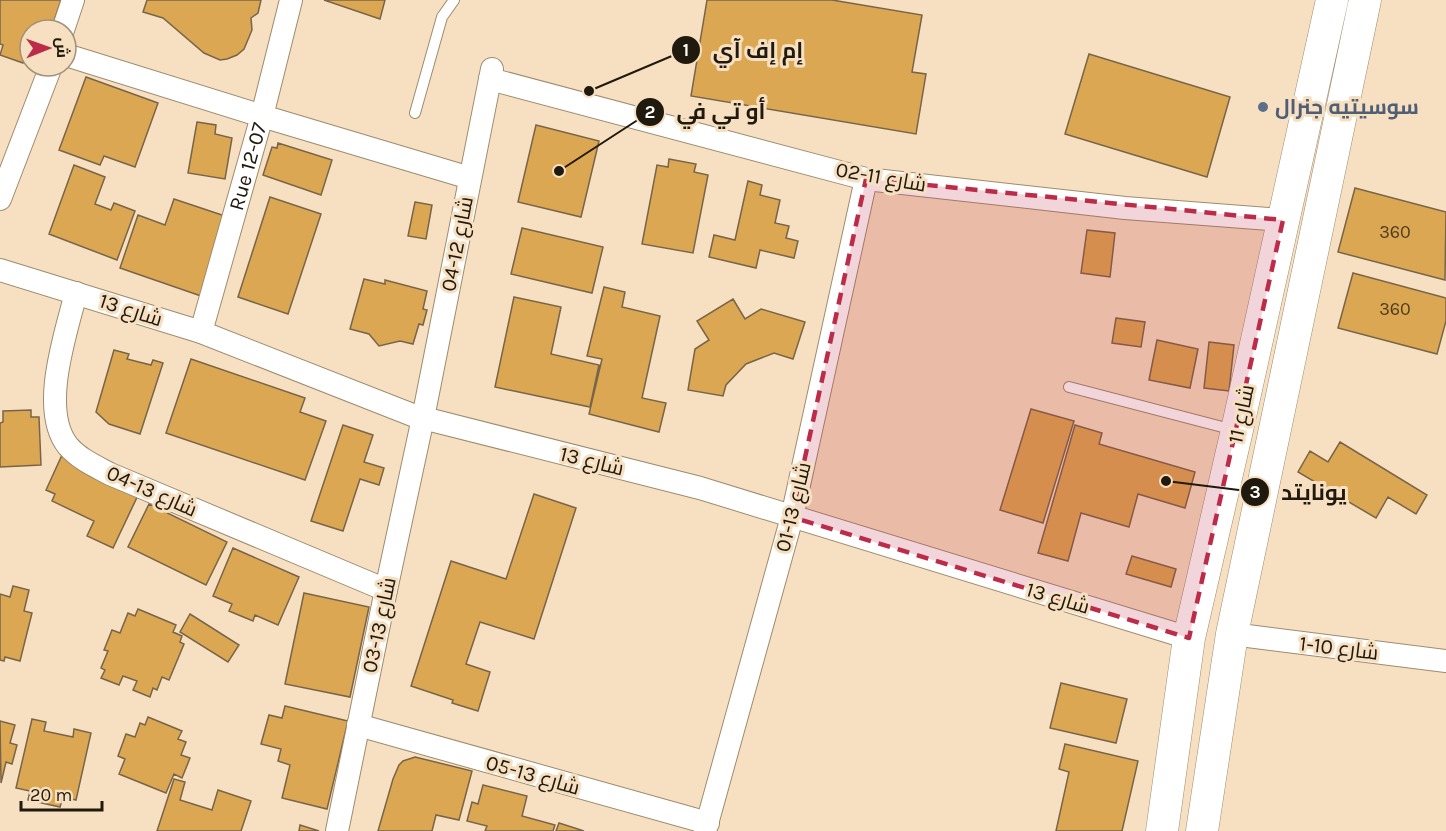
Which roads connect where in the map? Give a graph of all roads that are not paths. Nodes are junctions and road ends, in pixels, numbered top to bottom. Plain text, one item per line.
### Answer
1 (73, 0) edge
2 (291, 0) edge
3 (454, 0) edge
4 (1332, 0) edge
5 (1365, 0) edge
6 (67, 18) edge
7 (78, 59) edge
8 (491, 74) joint
9 (46, 78) edge
10 (415, 113) dead end
11 (262, 116) junction
12 (470, 178) junction
13 (866, 179) junction
14 (0, 199) edge
15 (1283, 220) junction
16 (0, 270) edge
17 (76, 293) junction
18 (201, 332) junction
19 (1069, 387) dead end
20 (423, 418) junction
21 (1238, 430) junction
22 (792, 517) junction
23 (386, 590) junction
24 (1233, 634) junction
25 (1189, 638) junction
26 (1446, 661) edge
27 (358, 725) junction
28 (707, 827) edge
29 (337, 831) edge
30 (1162, 831) edge
31 (1203, 831) edge

1 - 6 street
2 - 11 street, Rue 12-07
3 - 10 lane
4 - 15 main road, شارع 11
5 - 24 main road, شارع 11
7 - 11 street
8 - 12 street, شارع 12-04
8 - 13 street, شارع 11-02
9 - 14 street
11 - 12 street
11 - 18 street, Rue 12-07
12 - 20 street, شارع 12-04
13 - 15 street, شارع 11-02
13 - 22 street, شارع 13-01
15 - 21 main road, شارع 11
16 - 17 street, شارع 13
17 - 18 street, شارع 13
17 - 23 street, شارع 13-04
18 - 20 street, شارع 13
19 - 21 lane
20 - 22 street, شارع 13
20 - 23 street, شارع 13-03
21 - 25 main road, شارع 11
22 - 25 street, شارع 13
22 - 28 street, شارع 13-01
23 - 27 street, شارع 13-03
24 - 26 street, شارع 10-1
24 - 31 main road, شارع 11
25 - 30 main road, شارع 11
27 - 28 street, شارع 13-05
27 - 29 street, شارع 13-03

